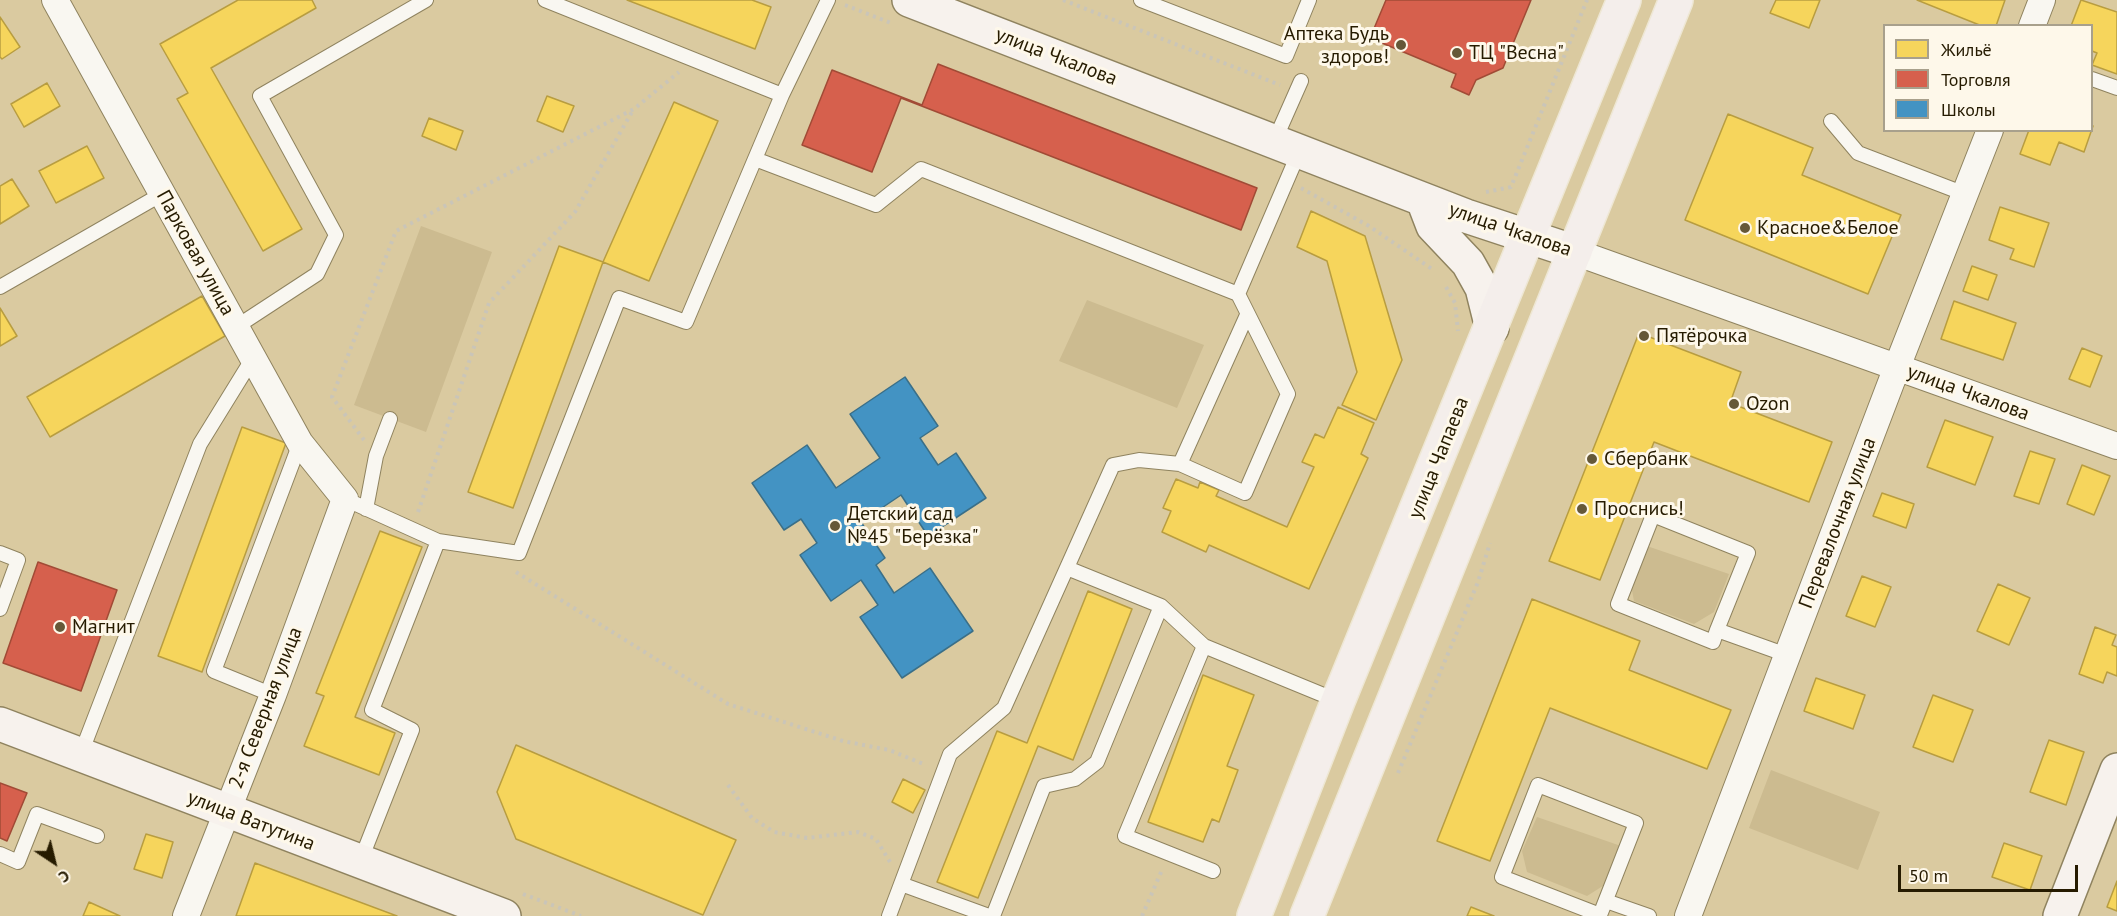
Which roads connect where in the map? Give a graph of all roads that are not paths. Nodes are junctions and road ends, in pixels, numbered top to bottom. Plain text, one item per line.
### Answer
1 (56, 0) edge
2 (426, 0) edge
3 (544, 0) edge
4 (828, 0) edge
5 (1141, 0) edge
6 (1309, 0) edge
7 (1624, 0) edge
8 (1676, 0) edge
9 (2042, 0) edge
10 (904, 13) edge
11 (2033, 24) edge
12 (2093, 80) edge
13 (1299, 86) road end
14 (2117, 88) edge
15 (782, 95) junction
16 (1831, 122) dead end
17 (1989, 132) edge
18 (1287, 158) junction
19 (755, 159) junction
20 (162, 194) junction
21 (1965, 194) junction
22 (1423, 200) junction
23 (1528, 237) junction
24 (1575, 252) junction
25 (0, 287) edge
26 (1238, 294) junction
27 (1247, 315) junction
28 (236, 327) junction
29 (1492, 328) junction
30 (253, 358) junction
31 (1897, 367) junction
32 (390, 418) dead end
33 (300, 443) junction
34 (2117, 446) edge
35 (1180, 464) junction
36 (356, 504) junction
37 (438, 541) junction
38 (0, 553) edge
39 (1067, 568) junction
40 (1161, 606) junction
41 (0, 609) edge
42 (1717, 630) junction
43 (1204, 646) junction
44 (1787, 655) junction
45 (273, 694) junction
46 (1338, 701) junction
47 (0, 724) edge
48 (80, 756) junction
49 (2117, 770) edge
50 (225, 812) junction
51 (96, 836) dead end
52 (0, 854) edge
53 (360, 862) junction
54 (1214, 871) dead end
55 (901, 884) junction
56 (1606, 901) junction
57 (186, 916) edge
58 (504, 916) edge
59 (889, 916) edge
60 (989, 916) edge
61 (993, 916) edge
62 (1254, 916) edge
63 (1307, 916) edge
64 (1649, 916) edge
65 (1688, 916) edge
66 (2060, 916) edge

1 - 20 street, Парковая улица
2 - 28 lane
3 - 15 lane
4 - 15 lane
5 - 6 lane
7 - 23 main road, улица Чапаева
8 - 24 main road
9 - 11 street
10 - 18 main road, улица Чкалова
12 - 14 lane
13 - 18 lane
15 - 19 lane
16 - 21 lane
17 - 21 street, Перевалочная улица
18 - 22 main road, улица Чкалова
18 - 26 lane
19 - 26 lane
19 - 37 lane
20 - 25 lane
20 - 28 street, Парковая улица
21 - 31 street, Перевалочная улица
22 - 23 main road, улица Чкалова
22 - 29 main road
23 - 24 main road, улица Чкалова
23 - 29 main road, улица Чапаева
24 - 31 street, улица Чкалова
24 - 63 main road
26 - 27 lane
27 - 35 lane
27 - 35 lane
28 - 30 street, Парковая улица
29 - 46 main road, улица Чапаева
30 - 33 street, Парковая улица
30 - 48 lane
31 - 34 street, улица Чкалова
31 - 44 street, Перевалочная улица
32 - 36 lane
33 - 36 street, Парковая улица
33 - 45 lane
35 - 39 lane
36 - 37 lane
36 - 45 street, 2-я Северная улица
37 - 53 lane
38 - 41 lane
39 - 40 lane
39 - 55 lane
40 - 43 lane
40 - 61 lane
42 - 42 lane
42 - 44 lane
43 - 46 lane
43 - 54 lane
44 - 65 street, Перевалочная улица
45 - 50 street, 2-я Северная улица
46 - 62 main road, улица Чапаева
47 - 48 main road, улица Ватутина
48 - 50 main road, улица Ватутина
49 - 66 main road
50 - 53 main road, улица Ватутина
50 - 57 street, 2-я Северная улица
51 - 52 lane
53 - 58 main road, улица Ватутина
55 - 59 lane
55 - 60 lane
56 - 56 lane
56 - 64 lane

